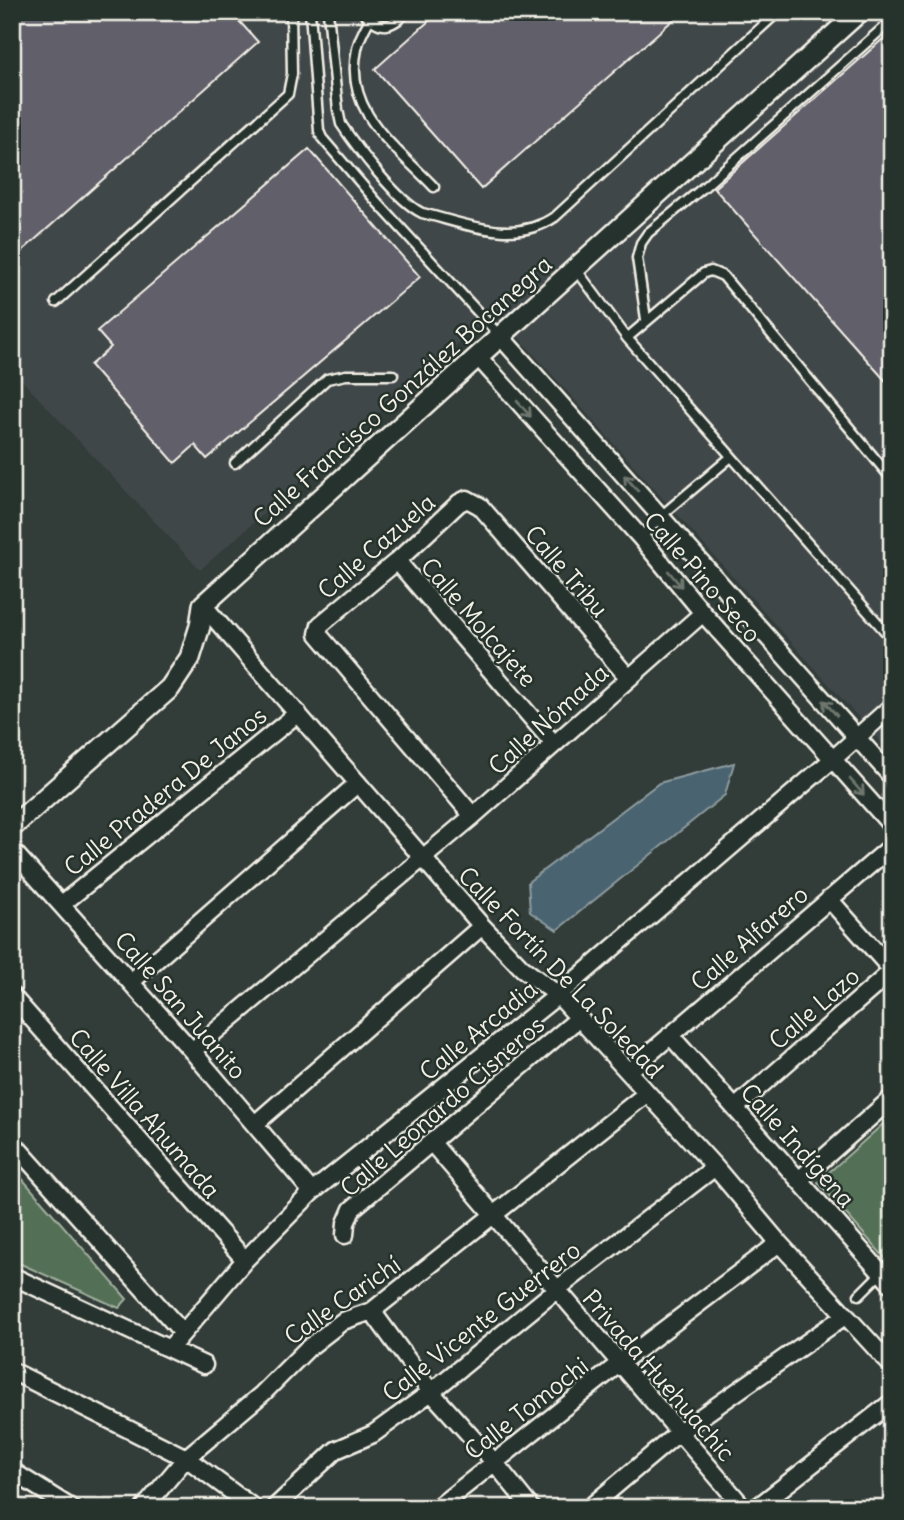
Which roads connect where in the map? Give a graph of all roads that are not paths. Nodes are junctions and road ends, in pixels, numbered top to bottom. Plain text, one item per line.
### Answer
1 (291, 12) edge
2 (310, 12) edge
3 (328, 12) edge
4 (362, 12) edge
5 (778, 12) edge
6 (859, 12) edge
7 (403, 14) edge
8 (370, 19) junction
9 (892, 20) edge
10 (435, 187) dead end
11 (575, 267) junction
12 (56, 302) dead end
13 (646, 319) junction
14 (501, 337) junction
15 (626, 338) junction
16 (479, 358) junction
17 (393, 374) dead end
18 (731, 457) junction
19 (234, 463) dead end
20 (892, 479) edge
21 (467, 499) joint
22 (660, 516) junction
23 (641, 538) junction
24 (397, 561) junction
25 (203, 605) junction
26 (703, 613) junction
27 (891, 635) edge
28 (628, 677) junction
29 (892, 706) edge
30 (298, 713) junction
31 (856, 737) junction
32 (554, 744) junction
33 (833, 759) junction
34 (892, 777) edge
35 (358, 783) junction
36 (473, 816) junction
37 (892, 826) edge
38 (12, 827) edge
39 (892, 846) edge
40 (12, 850) edge
41 (423, 859) junction
42 (829, 899) junction
43 (62, 904) junction
44 (482, 926) junction
45 (892, 970) edge
46 (131, 982) junction
47 (558, 995) junction
48 (12, 996) edge
49 (579, 1018) junction
50 (670, 1035) junction
51 (192, 1051) junction
52 (636, 1065) dead end
53 (646, 1094) junction
54 (892, 1098) edge
55 (735, 1108) junction
56 (255, 1124) junction
57 (12, 1142) edge
58 (432, 1143) junction
59 (715, 1167) junction
60 (799, 1180) junction
61 (312, 1192) junction
62 (493, 1215) junction
63 (345, 1235) dead end
64 (779, 1243) junction
65 (245, 1260) junction
66 (12, 1276) edge
67 (886, 1279) edge
68 (556, 1290) junction
69 (859, 1295) dead end
70 (372, 1311) junction
71 (846, 1315) junction
72 (183, 1332) junction
73 (170, 1348) junction
74 (620, 1363) junction
75 (204, 1364) dead end
76 (892, 1366) edge
77 (12, 1371) edge
78 (431, 1391) junction
79 (892, 1402) edge
80 (678, 1433) junction
81 (186, 1458) junction
82 (495, 1463) junction
83 (12, 1471) edge
84 (71, 1508) edge
85 (145, 1508) edge
86 (254, 1508) edge
87 (274, 1508) edge
88 (437, 1508) edge
89 (531, 1508) edge
90 (589, 1508) edge
91 (744, 1508) edge
92 (756, 1508) edge

1 - 12 lane
2 - 14 lane
3 - 5 lane
4 - 8 lane
6 - 11 street, Calle Francisco González Bocanegra
7 - 8 lane
8 - 10 lane
9 - 13 lane
11 - 14 street, Calle Francisco González Bocanegra
11 - 15 lane
13 - 15 lane
13 - 20 lane
14 - 16 street, Calle Francisco González Bocanegra
22 -> 14 street, Calle Pino Seco
15 - 18 lane
16 -> 23 street, Calle Pino Seco
16 - 25 street, Calle Francisco González Bocanegra
17 - 19 lane
18 - 22 lane
18 - 27 lane
21 - 24 street, Calle Cazuela
21 - 28 street, Calle Tribu
22 - 23 lane
31 -> 22 street, Calle Pino Seco
23 -> 26 street, Calle Pino Seco
24 - 32 street, Calle Molcajete
24 - 36 street, Calle Cazuela
25 - 30 street, Calle Fortín De La Soledad
25 - 38 street
26 - 28 street, Calle Nómada
26 - 33 street, Calle Pino Seco
28 - 32 street, Calle Nómada
29 - 31 street, Calle Arcadia
30 - 35 street, Calle Fortín De La Soledad
30 - 43 street, Calle Pradera De Janos
31 - 33 street, Calle Arcadia
31 - 34 street, Calle Pino Seco
32 - 36 street, Calle Nómada
33 -> 37 street, Calle Pino Seco
33 - 47 street, Calle Arcadia
35 - 41 street, Calle Fortín De La Soledad
35 - 46 street
36 - 41 street, Calle Nómada
39 - 42 street, Calle Alfarero
40 - 43 street, Calle San Juanito
41 - 44 street, Calle Fortín De La Soledad
41 - 51 street, Calle Nómada
42 - 45 street
42 - 50 street, Calle Alfarero
43 - 46 street, Calle San Juanito
44 - 47 street, Calle Fortín De La Soledad
44 - 56 street
45 - 55 street, Calle Lazo
46 - 51 street, Calle San Juanito
47 - 49 street, Calle Fortín De La Soledad
47 - 61 street, Calle Arcadia
48 - 65 street, Calle Villa Ahumada
49 - 53 street, Calle Fortín De La Soledad
49 - 58 street, Calle Leonardo Cisneros
50 - 52 street, Calle Alfarero
50 - 55 street, Calle Indígena
51 - 56 street, Calle San Juanito
53 - 59 street, Calle Fortín De La Soledad
53 - 62 street, Calle Carichí
54 - 60 street
55 - 60 street, Calle Indígena
56 - 61 street, Calle San Juanito
57 - 72 street
58 - 62 street, Privada Huehuachic
58 - 63 street, Calle Leonardo Cisneros
59 - 64 street, Calle Fortín De La Soledad
59 - 68 street, Calle Vicente Guerrero
60 - 67 street, Calle Indígena
61 - 65 street, Calle Arcadia
62 - 68 street, Privada Huehuachic
62 - 70 street, Calle Carichí
64 - 71 street, Calle Fortín De La Soledad
64 - 74 street, Calle Tomochi
65 - 72 street, Calle Arcadia
66 - 73 street
67 - 69 lane
68 - 74 street, Privada Huehuachic
68 - 78 street, Calle Vicente Guerrero
70 - 78 street
70 - 81 street, Calle Carichí
71 - 76 street, Calle Fortín De La Soledad
71 - 80 street
72 - 73 street, Calle Arcadia
73 - 75 street
74 - 80 street, Privada Huehuachic
74 - 82 street, Calle Tomochi
77 - 81 street
78 - 82 street
78 - 87 street, Calle Vicente Guerrero
79 - 92 street
80 - 90 street
80 - 91 street, Privada Huehuachic
81 - 85 street, Calle Carichí
81 - 86 street
82 - 88 street, Calle Tomochi
82 - 89 street
83 - 84 street

